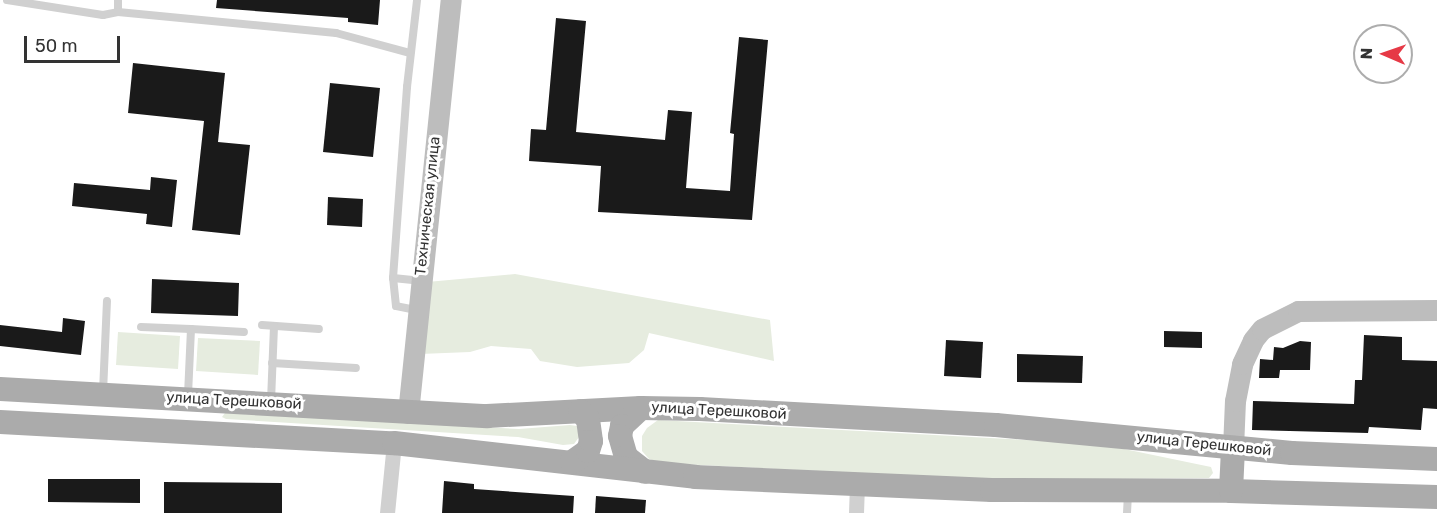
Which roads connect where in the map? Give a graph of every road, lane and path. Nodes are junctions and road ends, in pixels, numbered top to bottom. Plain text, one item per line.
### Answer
1 (7, 0) edge
2 (118, 0) edge
3 (417, 0) edge
4 (451, 0) edge
5 (118, 12) junction
6 (411, 53) junction
7 (393, 278) junction
8 (420, 281) junction
9 (107, 301) dead end
10 (1437, 310) edge
11 (417, 311) junction
12 (262, 326) dead end
13 (274, 326) junction
14 (141, 327) dead end
15 (319, 329) dead end
16 (191, 330) junction
17 (244, 332) dead end
18 (272, 363) junction
19 (356, 368) dead end
20 (0, 389) edge
21 (103, 394) junction
22 (188, 398) junction
23 (221, 399) junction
24 (271, 403) junction
25 (641, 408) junction
26 (580, 411) junction
27 (408, 412) junction
28 (0, 422) edge
29 (219, 433) junction
30 (394, 443) junction
31 (1233, 448) junction
32 (1437, 459) edge
33 (572, 462) junction
34 (645, 472) junction
35 (857, 484) junction
36 (1231, 491) junction
37 (1437, 496) edge
38 (1128, 502) edge
39 (387, 513) edge
40 (856, 513) edge

1 - 5 lane
2 - 5 lane
3 - 6 lane
4 - 8 street, Техническая улица
5 - 6 lane
6 - 7 lane
7 - 8 lane
7 - 11 lane
8 - 11 street, Техническая улица
9 - 21 lane
10 - 31 street
11 - 27 street, Техническая улица
12 - 13 lane
13 - 15 lane
13 - 18 lane
14 - 16 lane
16 - 17 lane
16 - 22 lane
18 - 19 lane
18 - 24 lane
20 - 21 main road, улица Терешковой
21 - 22 main road, улица Терешковой
22 - 23 main road, улица Терешковой
23 - 24 main road, улица Терешковой
23 - 29 main road
24 - 27 main road, улица Терешковой
25 - 26 main road, улица Терешковой
25 - 31 main road, улица Терешковой
25 - 34 main road
26 - 27 main road, улица Терешковой
26 - 33 main road
28 - 29 main road
29 - 30 main road
30 - 33 main road
30 - 39 street
31 - 32 main road, улица Терешковой
31 - 36 main road
33 - 34 main road
34 - 35 main road
35 - 38 main road
35 - 40 street
36 - 37 main road
36 - 38 main road

